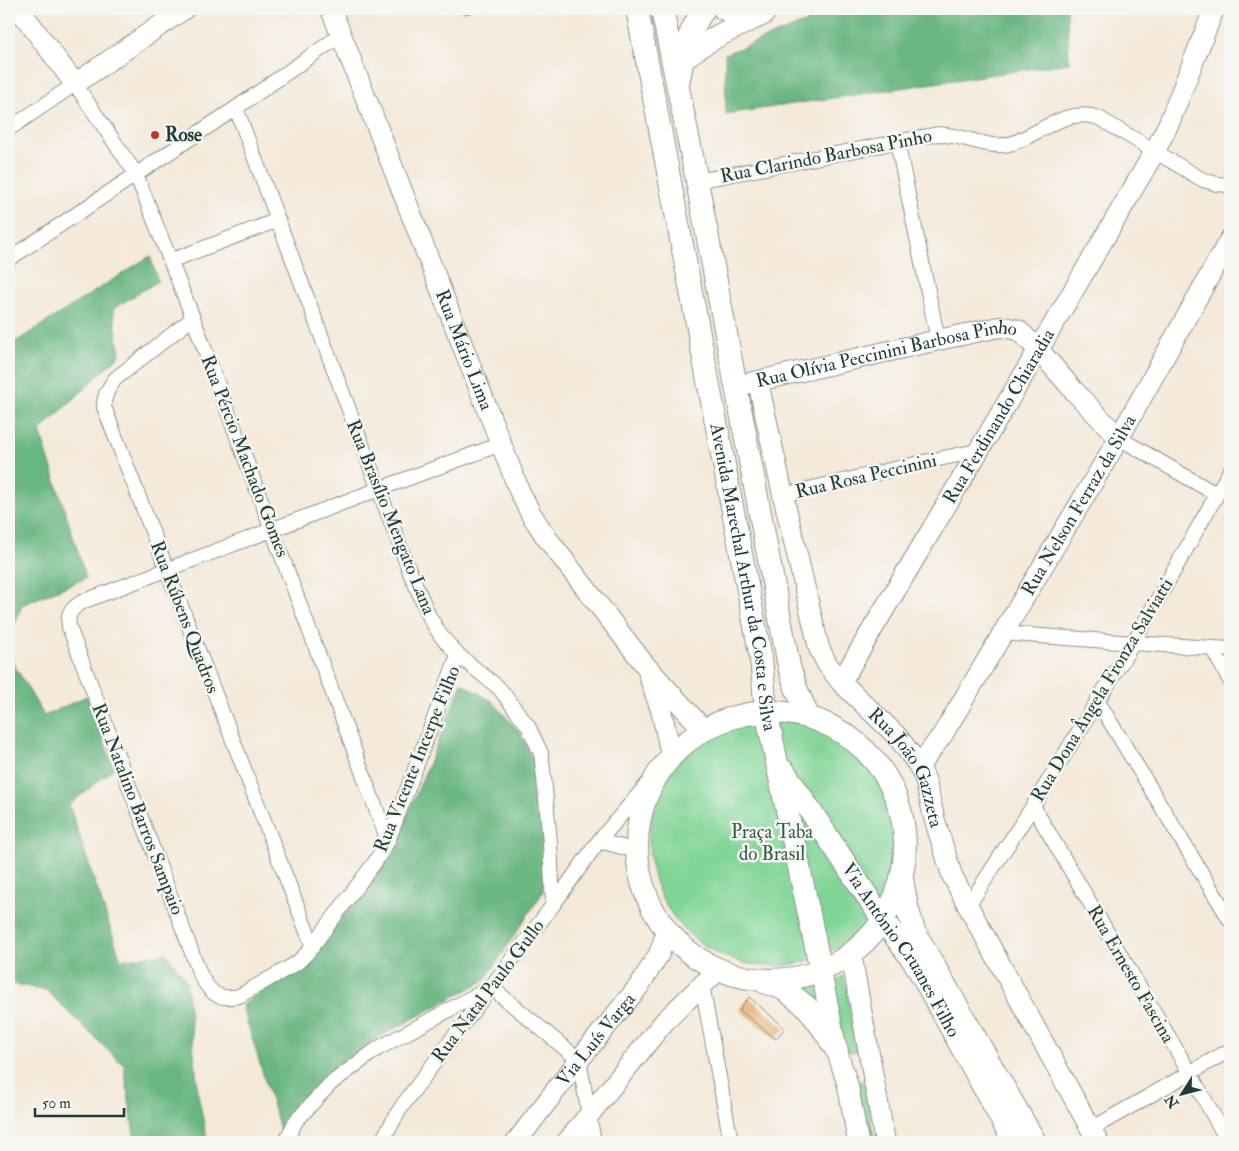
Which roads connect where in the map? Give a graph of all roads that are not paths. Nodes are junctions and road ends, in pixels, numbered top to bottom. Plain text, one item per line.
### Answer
1 (16, 9) edge
2 (184, 9) edge
3 (331, 9) edge
4 (637, 9) edge
5 (662, 9) edge
6 (704, 9) edge
7 (724, 9) edge
8 (1214, 9) edge
9 (769, 12) edge
10 (341, 35) junction
11 (682, 59) junction
12 (74, 84) junction
13 (678, 88) junction
14 (236, 108) junction
15 (9, 129) edge
16 (897, 142) junction
17 (1155, 151) junction
18 (136, 174) junction
19 (697, 181) junction
20 (1230, 185) edge
21 (278, 220) junction
22 (1230, 239) edge
23 (9, 259) edge
24 (170, 260) junction
25 (193, 318) junction
26 (938, 340) junction
27 (1038, 349) junction
28 (707, 374) junction
29 (734, 378) junction
30 (758, 382) junction
31 (1119, 438) junction
32 (502, 444) junction
33 (978, 451) junction
34 (1230, 471) edge
35 (379, 488) junction
36 (1216, 494) junction
37 (783, 495) junction
38 (272, 530) junction
39 (166, 570) junction
40 (1002, 633) junction
41 (1133, 643) junction
42 (1212, 648) junction
43 (1230, 649) edge
44 (458, 655) junction
45 (645, 664) junction
46 (762, 675) junction
47 (1230, 681) edge
48 (841, 682) junction
49 (1098, 700) junction
50 (766, 711) junction
51 (736, 715) junction
52 (808, 716) junction
53 (703, 729) junction
54 (671, 754) junction
55 (778, 762) junction
56 (919, 766) junction
57 (655, 775) junction
58 (1033, 806) junction
59 (388, 841) junction
60 (598, 842) junction
61 (636, 851) junction
62 (902, 877) junction
63 (553, 905) junction
64 (968, 906) junction
65 (883, 920) junction
66 (1230, 920) edge
67 (667, 931) junction
68 (868, 938) junction
69 (903, 946) junction
70 (313, 948) junction
71 (851, 954) junction
72 (720, 970) junction
73 (821, 971) junction
74 (758, 980) junction
75 (702, 985) junction
76 (490, 987) junction
77 (222, 998) joint
78 (1230, 1050) edge
79 (578, 1060) junction
80 (839, 1060) junction
81 (870, 1062) junction
82 (1190, 1073) junction
83 (588, 1115) junction
84 (1094, 1136) edge
85 (285, 1142) edge
86 (381, 1142) edge
87 (516, 1142) edge
88 (567, 1142) edge
89 (594, 1142) edge
90 (731, 1142) edge
91 (858, 1142) edge
92 (885, 1142) edge
93 (1014, 1142) edge
94 (1035, 1142) edge
95 (1228, 1142) edge

1 - 12 street
2 - 12 street
3 - 10 street, Rua Mário Lima
4 - 28 main road, Avenida Marechal Arthur da Costa e Silva
5 - 13 main road, Avenida Marechal Arthur da Costa e Silva
6 - 11 main road
7 - 9 main road
8 - 17 street, Rua Ferdinando Chiaradia
9 - 11 main road
10 - 14 street
10 - 32 street, Rua Mário Lima
11 - 13 main road
12 - 15 street
12 - 18 street, Rua Pércio Machado Gomes
13 - 19 main road, Avenida Marechal Arthur da Costa e Silva
14 - 18 street
14 - 21 street, Rua Brasílio Mengato Lana
16 - 17 street, Rua Clarindo Barbosa Pinho
16 - 19 street, Rua Clarindo Barbosa Pinho
16 - 26 street
17 - 20 street, Rua Clarindo Barbosa Pinho
17 - 27 street, Rua Ferdinando Chiaradia
18 - 23 street
18 - 24 street, Rua Pércio Machado Gomes
19 - 29 main road, Avenida Marechal Arthur da Costa e Silva
21 - 24 street
21 - 35 street, Rua Brasílio Mengato Lana
22 - 31 street, Rua Nelson Ferraz da Silva
24 - 25 street, Rua Pércio Machado Gomes
25 - 38 street, Rua Pércio Machado Gomes
25 - 39 street, Rua Rúbens Quadros
26 - 27 street, Rua Olívia Peccinini Barbosa Pinho
26 - 30 street, Rua Olívia Peccinini Barbosa Pinho
27 - 31 street, Rua Olívia Peccinini Barbosa Pinho
27 - 33 street, Rua Ferdinando Chiaradia
28 - 29 main road
28 - 46 main road, Avenida Marechal Arthur da Costa e Silva
29 - 30 street, Rua Olívia Peccinini Barbosa Pinho
29 - 52 main road, Avenida Marechal Arthur da Costa e Silva
30 - 37 street, Rua João Gazzeta
31 - 36 street, Rua Olívia Peccinini Barbosa Pinho
31 - 40 street, Rua Nelson Ferraz da Silva
32 - 35 street
32 - 45 street, Rua Mário Lima
33 - 37 street, Rua Rosa Peccinini
33 - 48 street, Rua Ferdinando Chiaradia
34 - 36 street, Rua Dona Ângela Fronza Salviatti
35 - 38 street
35 - 44 street, Rua Brasílio Mengato Lana
36 - 41 street, Rua Dona Ângela Fronza Salviatti
37 - 48 street, Rua João Gazzeta
38 - 39 street
38 - 59 street, Rua Pércio Machado Gomes
39 - 70 street, Rua Rúbens Quadros
39 - 77 street, Rua Natalino Barros Sampaio
40 - 41 street
40 - 56 street, Rua Nelson Ferraz da Silva
41 - 42 street
41 - 49 street, Rua Dona Ângela Fronza Salviatti
42 - 43 street
42 - 47 street
44 - 59 street, Rua Vicente Incerpe Filho
44 - 63 street, Rua Brasílio Mengato Lana
45 - 53 street, Rua Mário Lima
45 - 54 street, Rua Mário Lima
46 - 50 main road, Avenida Marechal Arthur da Costa e Silva
46 - 51 main road
48 - 56 street, Rua João Gazzeta
49 - 58 street, Rua Dona Ângela Fronza Salviatti
49 - 66 street
50 - 51 main road
50 - 52 main road
50 - 55 main road, Avenida Marechal Arthur da Costa e Silva
51 - 53 main road
52 - 62 main road
53 - 54 main road
54 - 57 main road
55 - 65 main road, Via Antônio Cruanes Filho
55 - 73 main road, Avenida Marechal Arthur da Costa e Silva
56 - 64 street, Rua João Gazzeta
57 - 60 street, Rua Natal Paulo Gullo
57 - 61 main road
58 - 64 street, Rua Dona Ângela Fronza Salviatti
58 - 82 street, Rua Ernesto Fascina
59 - 70 street, Rua Vicente Incerpe Filho
60 - 61 street
60 - 63 street, Rua Natal Paulo Gullo
61 - 67 main road
62 - 65 main road
62 - 94 main road, Via Antônio Cruanes Filho
63 - 76 street, Rua Natal Paulo Gullo
64 - 84 street, Rua João Gazzeta
65 - 68 main road
65 - 69 main road, Via Antônio Cruanes Filho
67 - 72 main road
67 - 79 street, Via Luís Varga
68 - 69 main road
68 - 71 main road
69 - 93 main road, Via Antônio Cruanes Filho
70 - 77 street, Rua Vicente Incerpe Filho
71 - 73 main road
71 - 81 street
72 - 74 main road
72 - 75 street
73 - 74 main road
73 - 80 street, Avenida Marechal Arthur da Costa e Silva
74 - 80 main road
75 - 83 street
75 - 90 street
76 - 79 street
76 - 85 street
76 - 86 street, Rua Natal Paulo Gullo
78 - 82 street
79 - 83 street
79 - 87 street, Via Luís Varga
80 - 81 street
80 - 91 street, Avenida Marechal Arthur da Costa e Silva
81 - 92 street
82 - 84 street
82 - 95 street, Rua Ernesto Fascina
83 - 88 street
83 - 89 street

